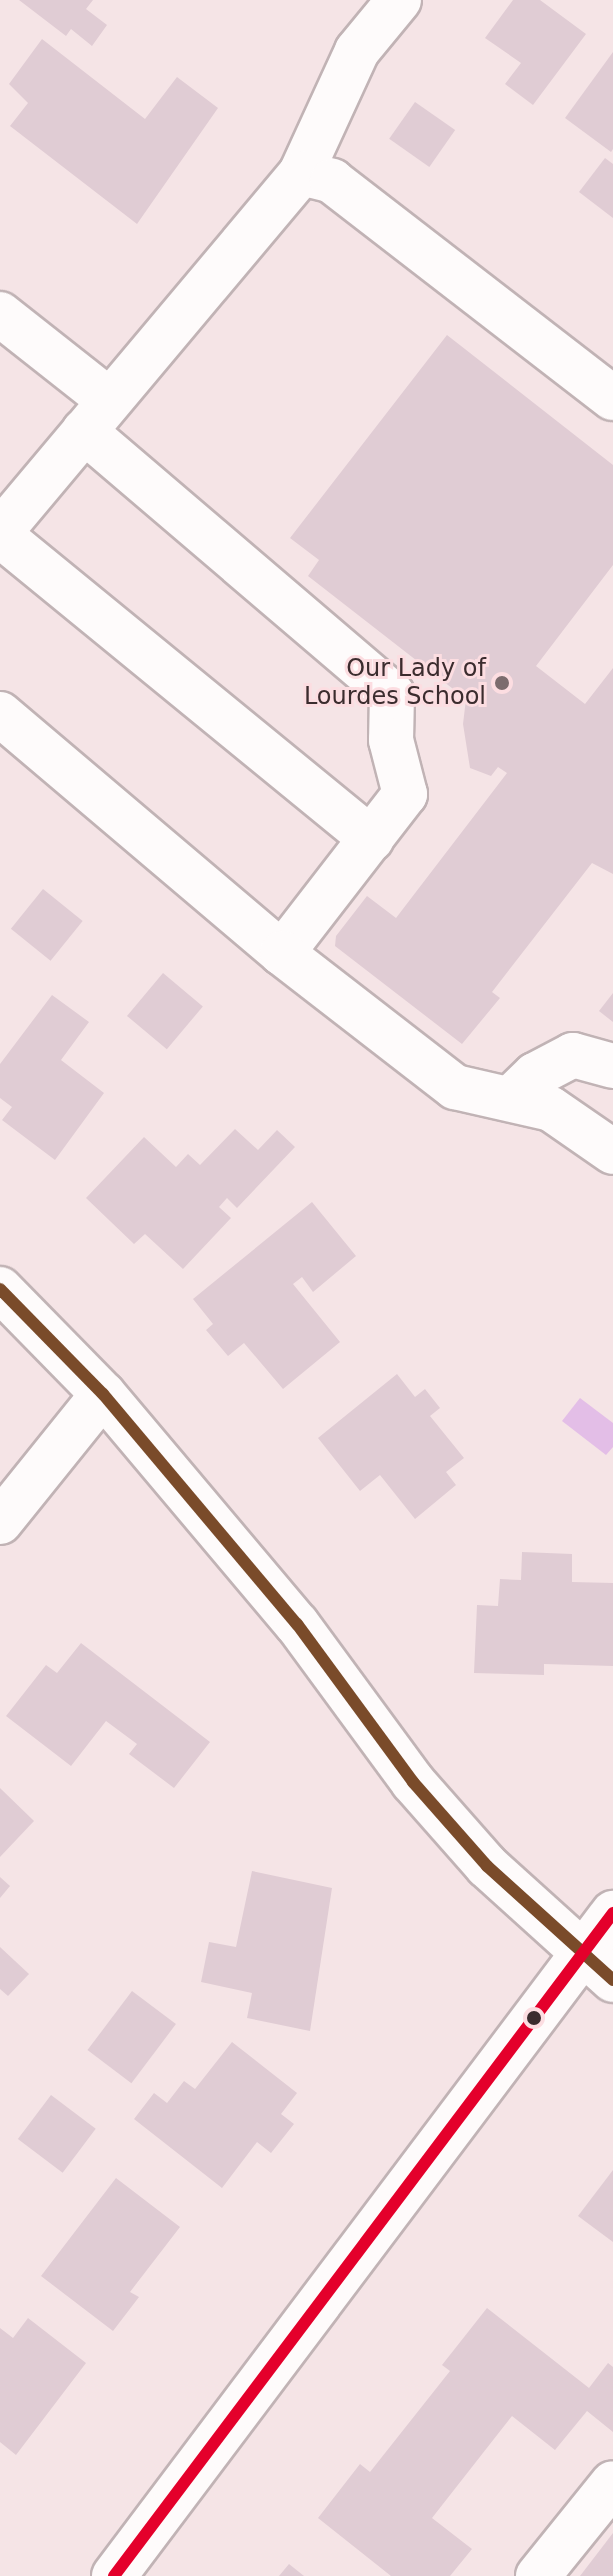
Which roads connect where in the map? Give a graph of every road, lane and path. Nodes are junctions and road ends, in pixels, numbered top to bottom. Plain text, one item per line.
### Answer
1 (399, 0) edge
2 (301, 173) junction
3 (3, 323) edge
4 (613, 398) edge
5 (97, 415) junction
6 (0, 534) edge
7 (0, 714) edge
8 (371, 839) junction
9 (282, 953) junction
10 (613, 1066) edge
11 (511, 1098) junction
12 (613, 1152) edge
13 (0, 1289) edge
14 (103, 1394) junction
15 (0, 1522) edge
16 (613, 1913) edge
17 (597, 1967) edge
18 (613, 2483) edge
19 (114, 2576) edge
20 (538, 2576) edge

1 - 2 street
2 - 4 street
2 - 5 street
3 - 5 street
5 - 6 street
5 - 8 street
6 - 8 street
7 - 9 street
8 - 9 street
9 - 11 street
10 - 11 street
11 - 12 street
13 - 14 street
14 - 15 street
14 - 17 street
16 - 17 street
17 - 19 street
18 - 20 street

